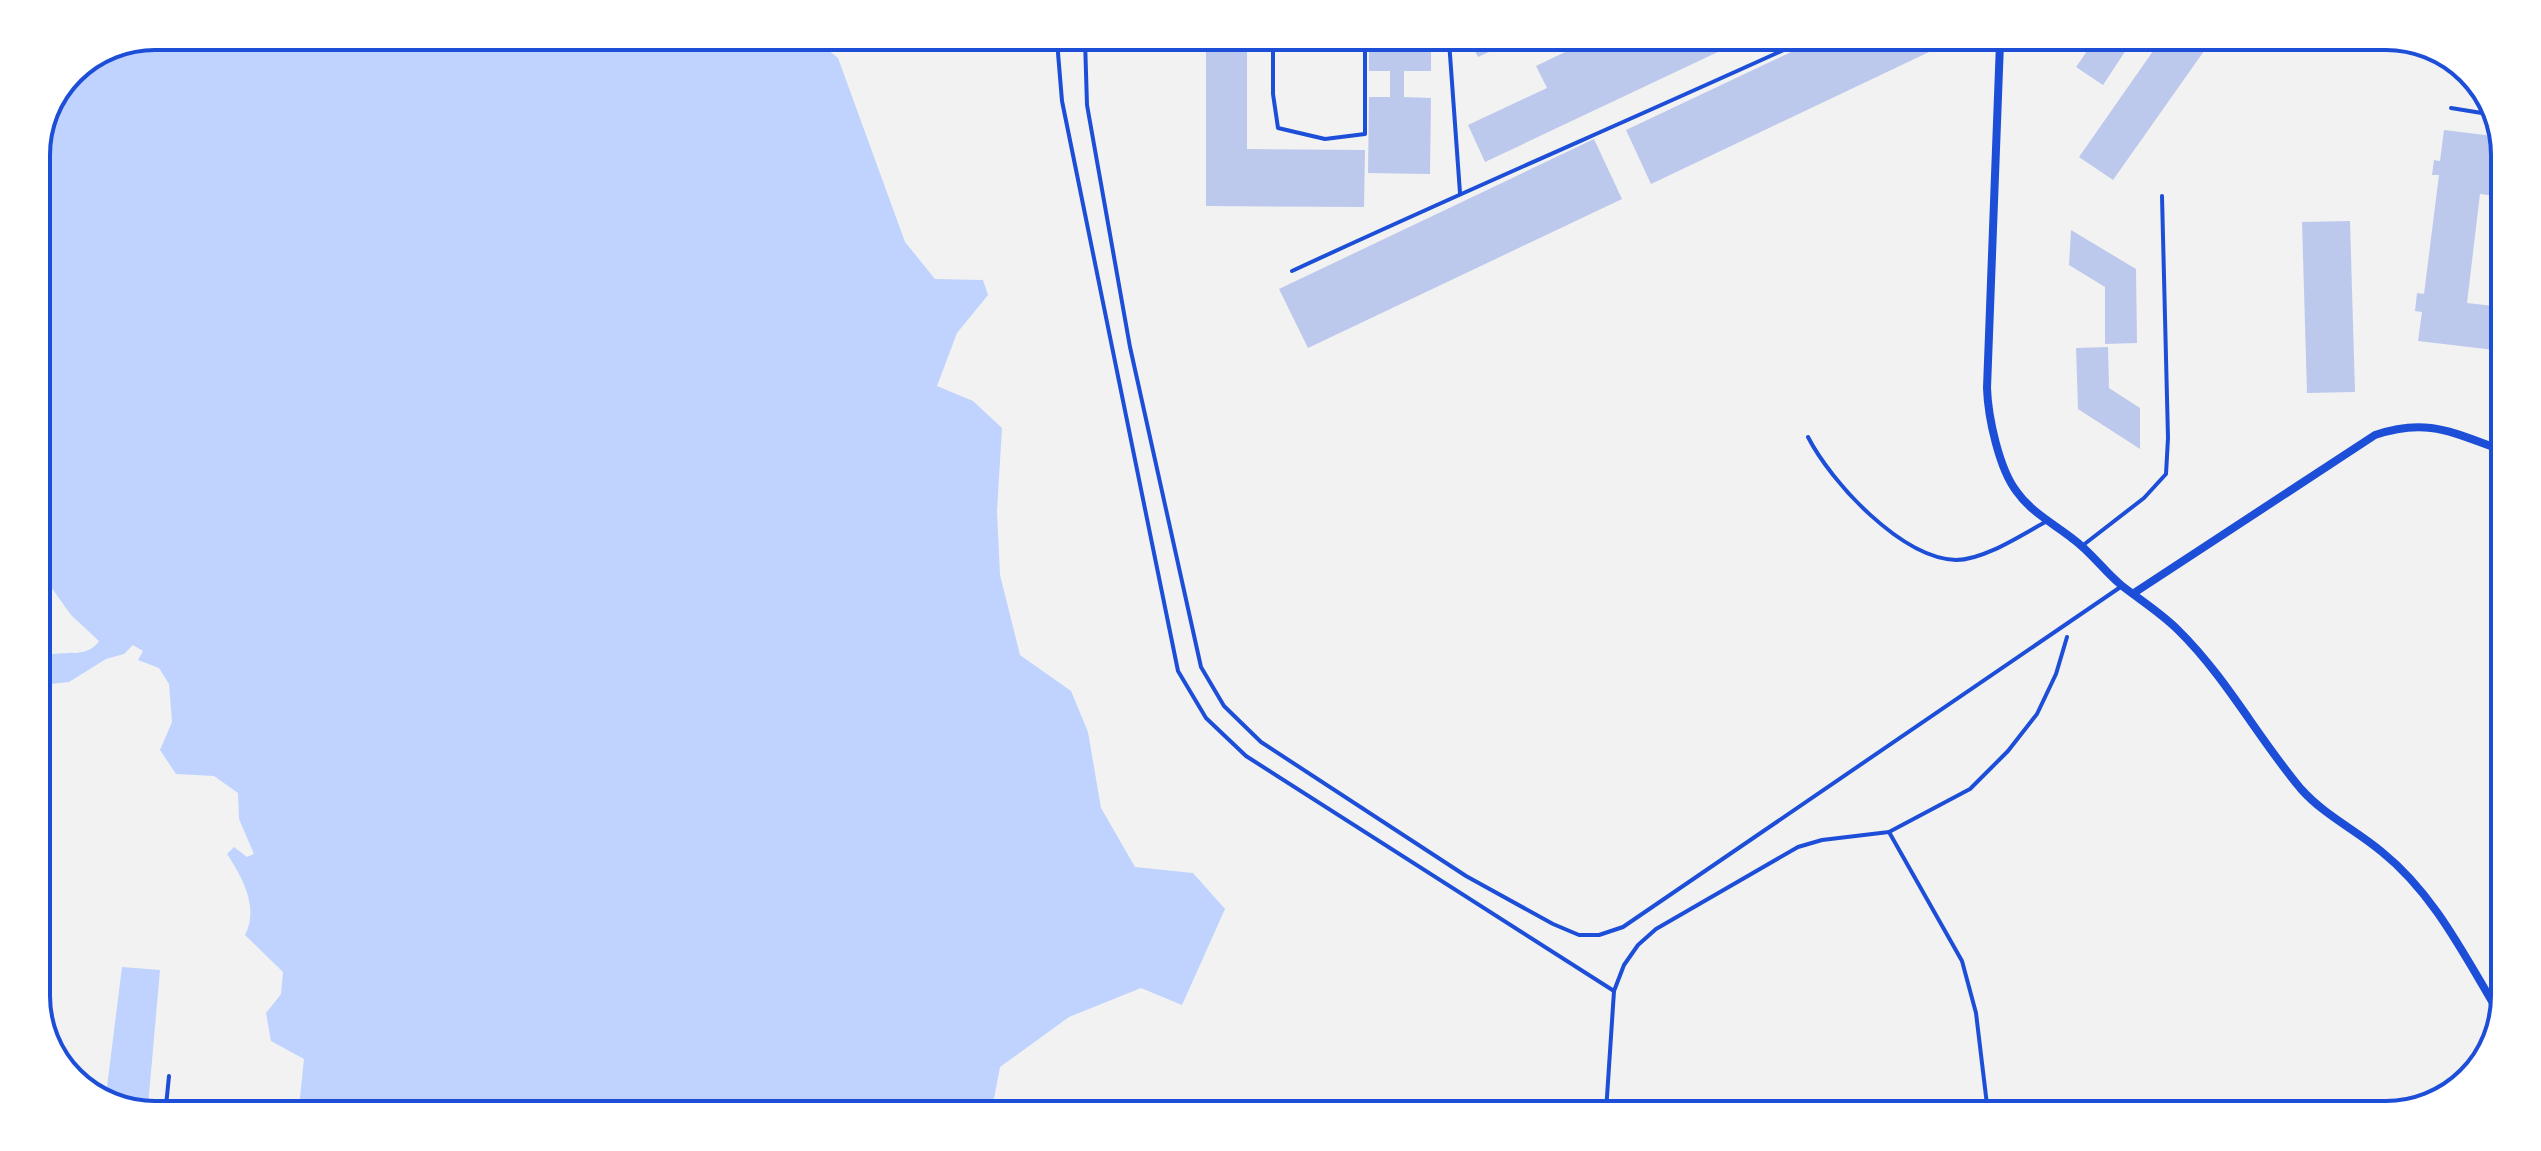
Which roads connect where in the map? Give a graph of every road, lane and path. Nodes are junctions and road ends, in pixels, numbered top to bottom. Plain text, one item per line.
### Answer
1 (1058, 50) edge
2 (1085, 50) edge
3 (1273, 50) edge
4 (1365, 50) edge
5 (1450, 50) edge
6 (1784, 50) edge
7 (2000, 50) edge
8 (2451, 108) dead end
9 (2482, 113) edge
10 (1460, 193) junction
11 (2162, 196) dead end
12 (1292, 271) dead end
13 (1808, 437) dead end
14 (2491, 446) edge
15 (2047, 521) junction
16 (2082, 546) junction
17 (2122, 586) junction
18 (2134, 593) junction
19 (2072, 618) junction
20 (1889, 832) junction
21 (1614, 991) junction
22 (2491, 999) edge
23 (169, 1076) dead end
24 (166, 1101) edge
25 (1607, 1101) edge
26 (1987, 1101) edge

1 - 21 path
2 - 19 lane
3 - 4 lane
5 - 10 lane
6 - 10 lane
7 - 15 street
8 - 9 lane
10 - 12 lane
11 - 16 lane
13 - 15 lane
14 - 18 street
15 - 16 street
16 - 17 street
17 - 18 street
17 - 19 lane
18 - 22 street
19 - 20 path
20 - 21 path
20 - 26 path
21 - 25 path
23 - 24 path

